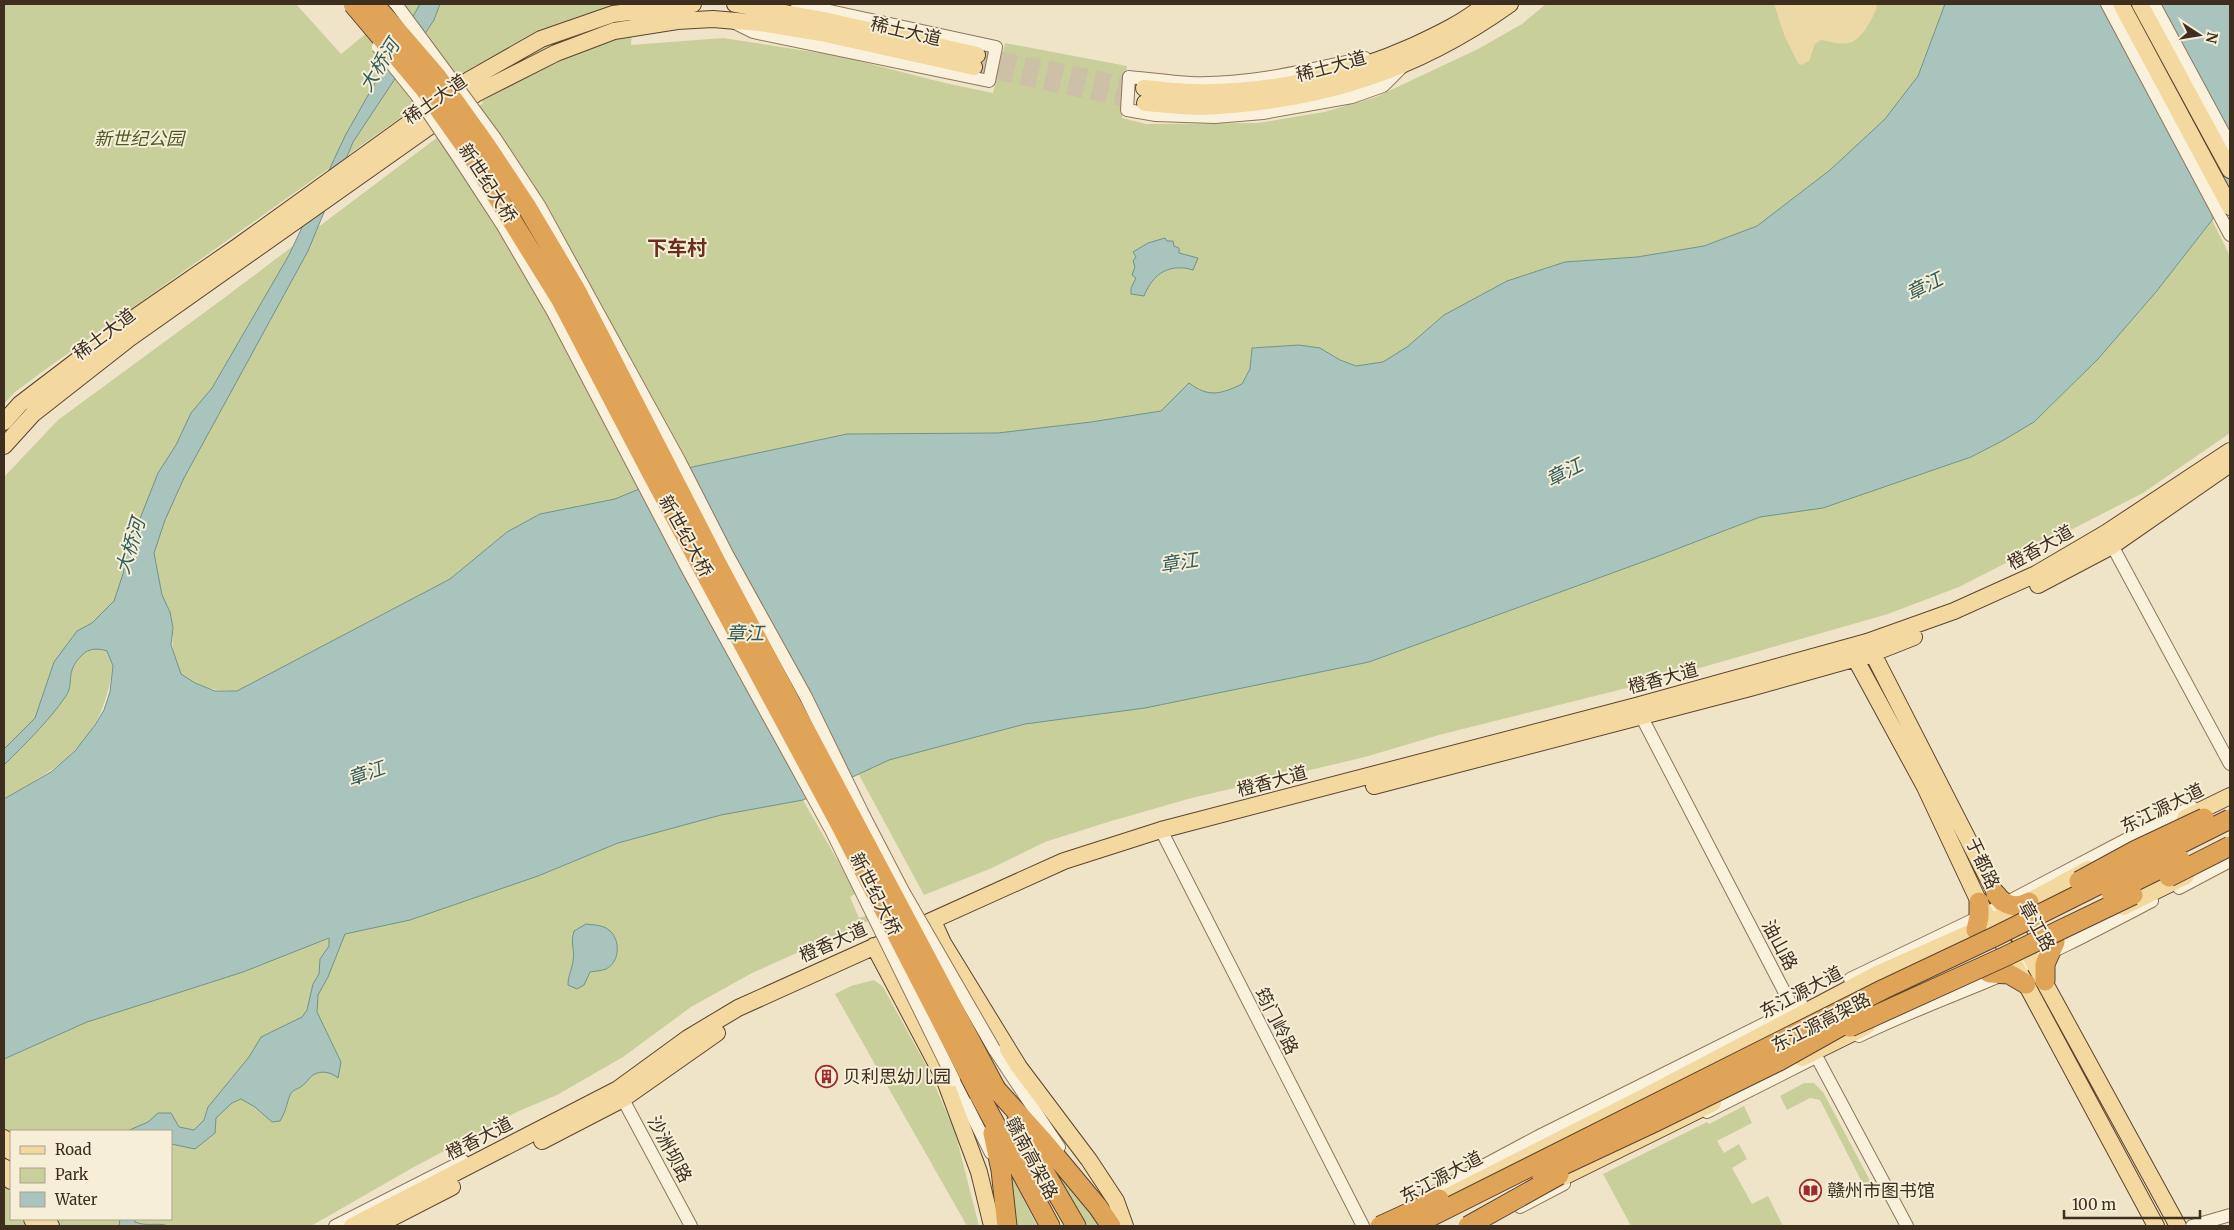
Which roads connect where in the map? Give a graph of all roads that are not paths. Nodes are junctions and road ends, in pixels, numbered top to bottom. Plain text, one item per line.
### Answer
1 (343, 4) edge
2 (352, 4) edge
3 (374, 4) edge
4 (396, 4) edge
5 (693, 4) edge
6 (735, 4) edge
7 (797, 4) edge
8 (1486, 4) edge
9 (2107, 4) edge
10 (2122, 4) edge
11 (2140, 4) edge
12 (2154, 4) edge
13 (654, 5) edge
14 (1504, 6) edge
15 (728, 20) junction
16 (658, 24) junction
17 (1401, 58) junction
18 (1144, 96) tunnel mouth
19 (2230, 145) edge
20 (2230, 170) edge
21 (2230, 207) edge
22 (2230, 235) edge
23 (4, 422) edge
24 (4, 446) edge
25 (2230, 451) edge
26 (2230, 464) edge
27 (2109, 539) junction
28 (1869, 648) junction
29 (1852, 652) junction
30 (1639, 711) junction
31 (2230, 764) edge
32 (2230, 789) edge
33 (2230, 796) edge
34 (2230, 806) edge
35 (2230, 819) edge
36 (2230, 833) edge
37 (1163, 835) junction
38 (2230, 846) edge
39 (2230, 855) edge
40 (2230, 861) edge
41 (2010, 903) junction
42 (1981, 918) junction
43 (935, 926) junction
44 (876, 951) junction
45 (2044, 952) junction
46 (2007, 973) junction
47 (2045, 981) joint
48 (1796, 1013) junction
49 (1815, 1054) junction
50 (1774, 1055) junction
51 (987, 1092) junction
52 (620, 1094) junction
53 (1653, 1115) junction
54 (533, 1133) junction
55 (4, 1138) edge
56 (10, 1150) edge
57 (4, 1167) edge
58 (10, 1179) edge
59 (2230, 1216) edge
60 (379, 1222) edge
61 (335, 1226) edge
62 (352, 1226) edge
63 (691, 1226) edge
64 (992, 1226) edge
65 (997, 1226) edge
66 (1007, 1226) edge
67 (1043, 1226) edge
68 (1050, 1226) edge
69 (1069, 1226) edge
70 (1076, 1226) edge
71 (1111, 1226) edge
72 (1119, 1226) edge
73 (1126, 1226) edge
74 (1363, 1226) edge
75 (1369, 1226) edge
76 (1380, 1226) edge
77 (1392, 1226) edge
78 (1412, 1226) edge
79 (1440, 1226) edge
80 (1464, 1226) edge
81 (1468, 1226) edge
82 (1482, 1226) edge
83 (1907, 1226) edge
84 (2156, 1226) edge
85 (2178, 1226) edge
86 (2192, 1226) edge

1 - 65 street, bridge
2 - 51 highway, 新世纪大桥, bridge
3 - 51 highway, 新世纪大桥, bridge
4 - 72 street, bridge
5 - 13 main road, 稀土大道
6 - 15 main road, 稀土大道
7 - 15 street
8 - 17 main road, 稀土大道
9 - 22 street
10 - 21 main road
11 - 20 main road
12 - 19 street
13 - 16 street
13 - 23 main road, 稀土大道
14 - 17 main road, 稀土大道
15 - 16 main road, 稀土大道
16 - 24 main road, 稀土大道
17 - 17 street
17 - 18 main road, 稀土大道
25 - 27 main road, 橙香大道
26 - 27 main road, 橙香大道
27 - 28 main road, 橙香大道
27 - 31 street
28 - 29 main road, 橙香大道
28 - 41 main road, 章江路
29 - 30 main road, 橙香大道
29 - 42 main road, 于都路
30 - 37 main road, 橙香大道
30 - 48 street, 油山路
32 - 41 street
33 - 41 main road, 东江源大道
34 - 50 highway, bridge
35 - 50 highway, 东江源高架路, bridge
36 - 50 highway, 东江源高架路, bridge
37 - 43 main road, 橙香大道
37 - 74 street, 筠门岭路
38 - 50 highway, bridge
39 - 45 main road
40 - 45 street
41 - 42 main road, 东江源大道
41 - 45 main road, 章江路
42 - 46 main road, 于都路
42 - 48 main road, 东江源大道
43 - 44 main road, 橙香大道
43 - 73 main road
44 - 52 main road, 橙香大道
44 - 64 main road
45 - 46 main road
45 - 47 highway
46 - 49 main road
46 - 84 main road, 于都路
47 - 85 main road
48 - 49 street, 油山路
48 - 75 street
48 - 77 main road, 东江源大道
49 - 80 main road
49 - 82 street
49 - 83 street, 油山路
50 - 53 highway, 东江源高架路, bridge
51 - 66 highway
51 - 67 highway
51 - 68 highway, 赣南高架路
51 - 69 highway, 赣南高架路
51 - 70 highway
51 - 71 highway
52 - 54 main road, 橙香大道
52 - 60 main road, 橙香大道
52 - 63 street, 沙洲坝路
53 - 76 highway, bridge
53 - 78 highway, 东江源高架路, bridge
53 - 79 highway, 东江源高架路, bridge
53 - 81 highway, bridge
54 - 60 main road, 橙香大道
54 - 61 street
55 - 56 main road
57 - 58 main road
59 - 86 street
60 - 62 main road, 橙香大道

